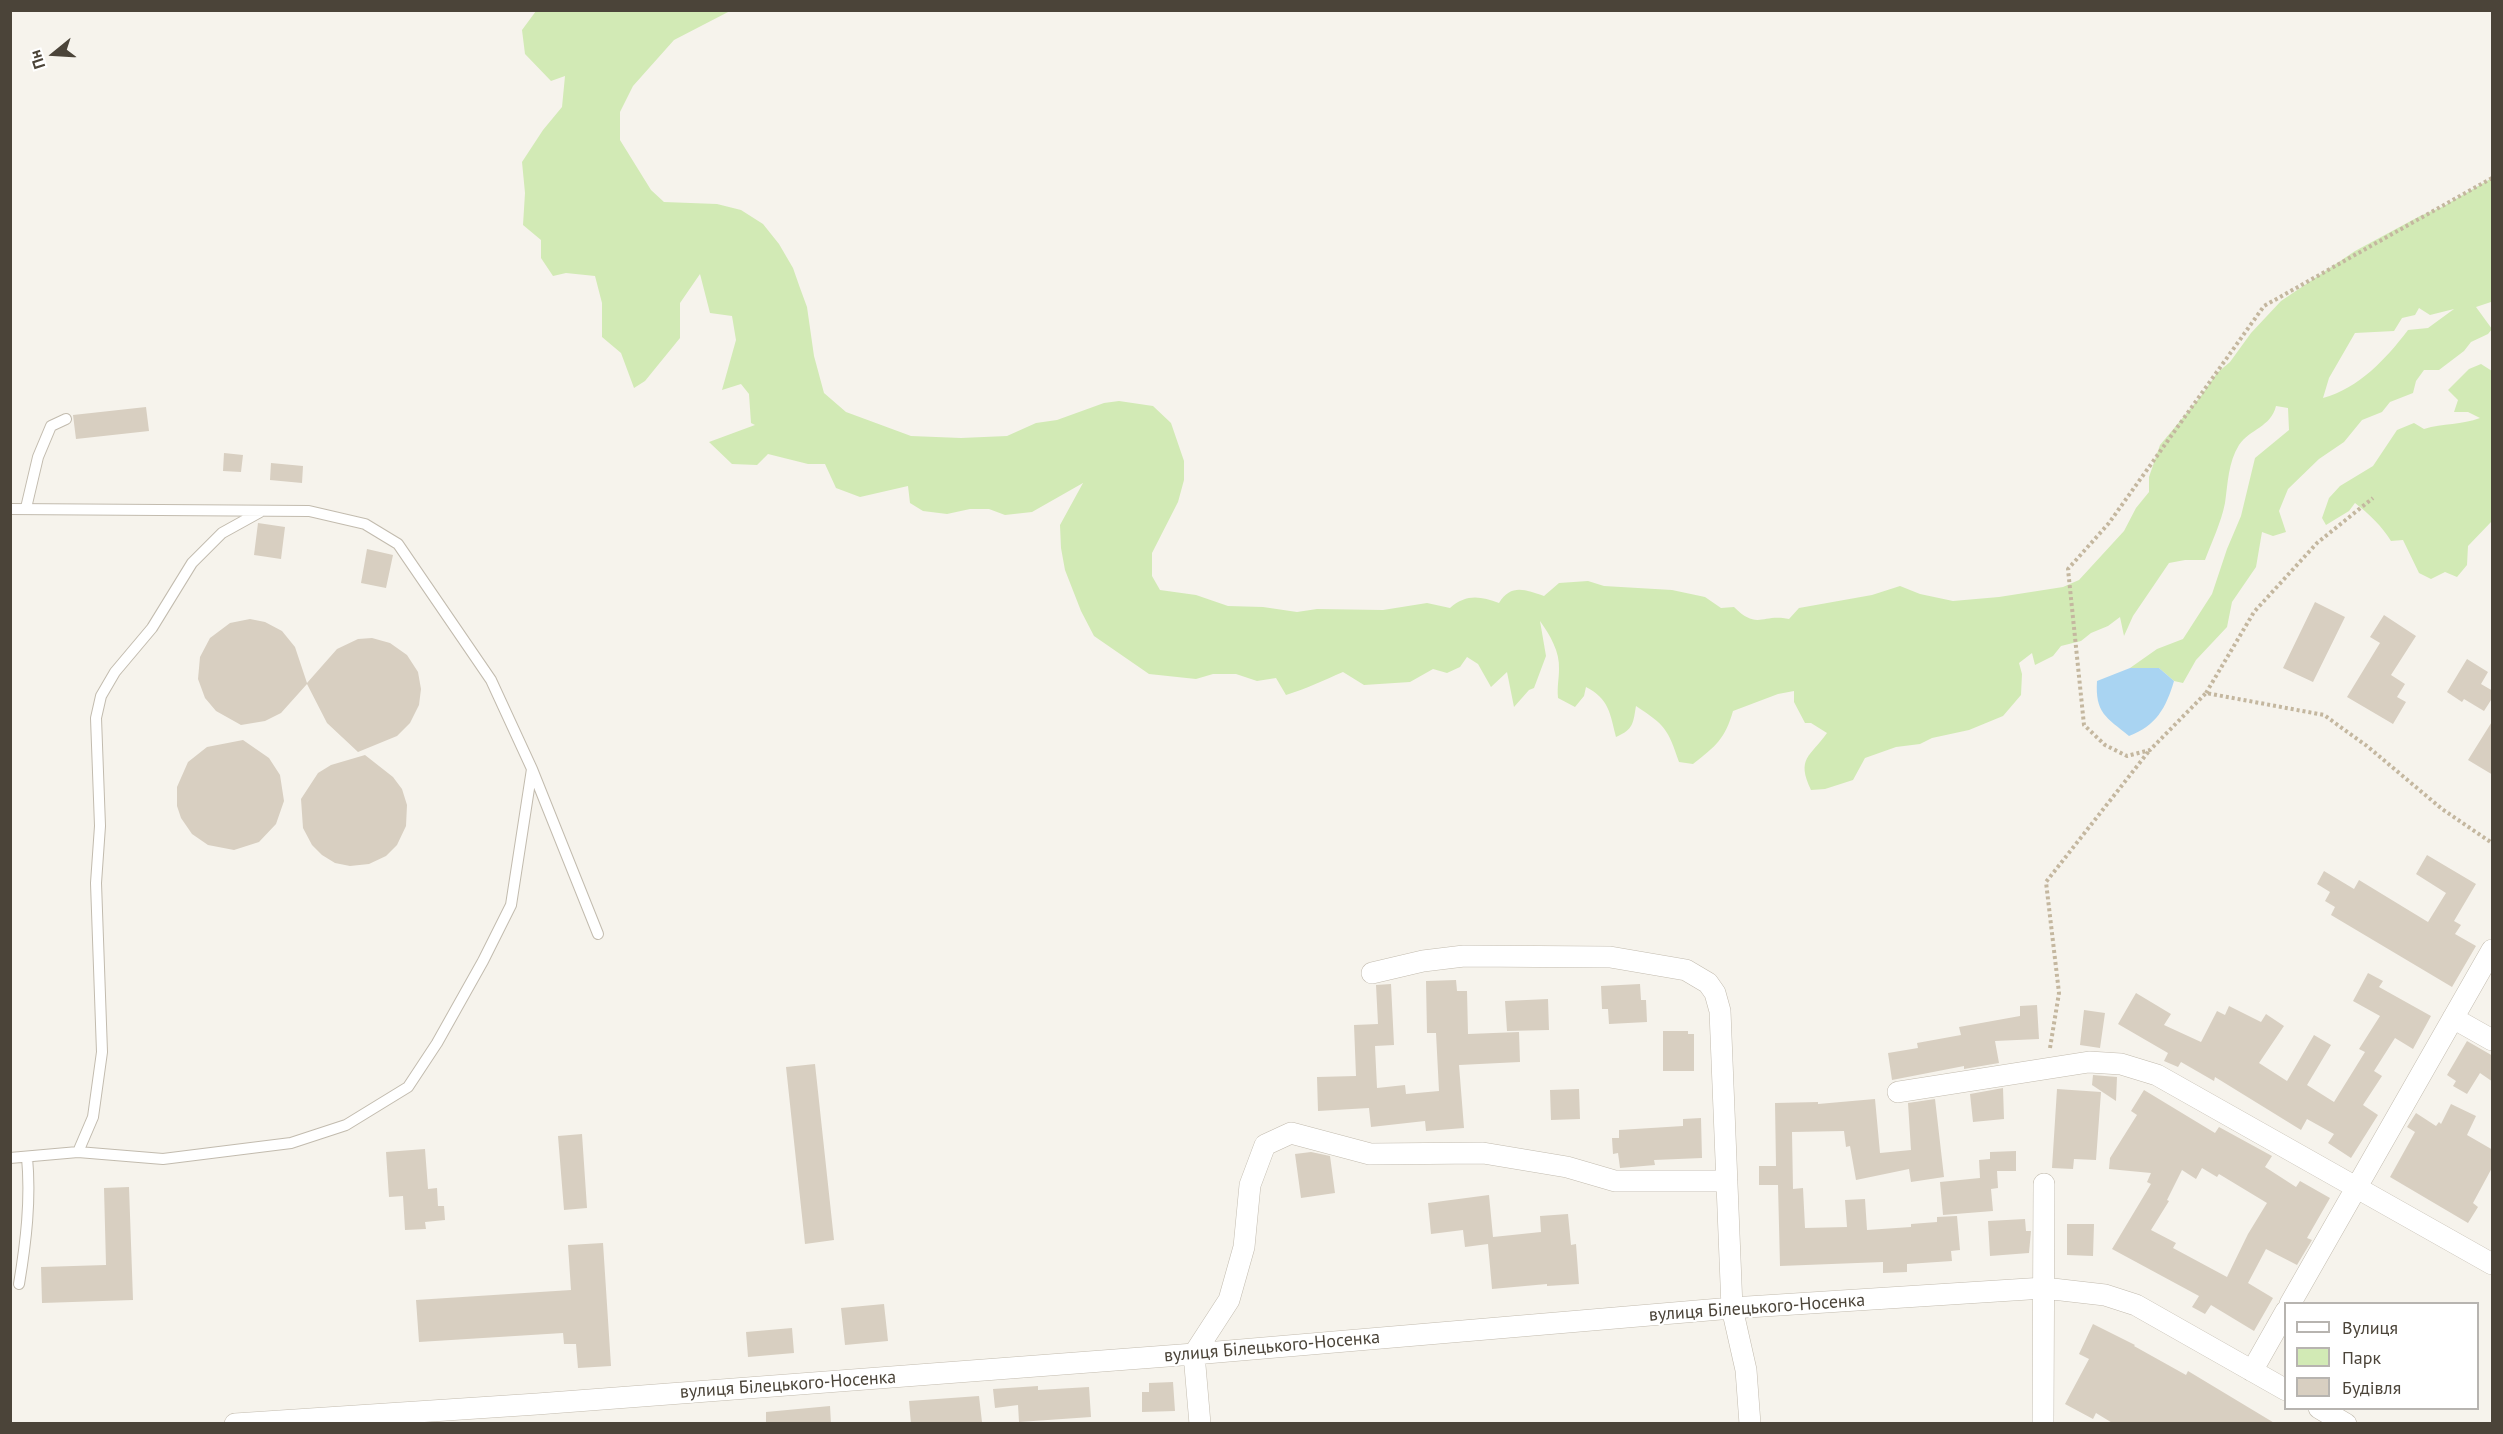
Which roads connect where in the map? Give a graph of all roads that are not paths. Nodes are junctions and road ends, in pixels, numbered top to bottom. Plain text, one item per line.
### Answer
1 (66, 420) dead end
2 (26, 508) junction
3 (10, 509) edge
4 (262, 511) junction
5 (532, 769) junction
6 (598, 934) dead end
7 (2493, 950) edge
8 (1372, 973) dead end
9 (2453, 1018) junction
10 (2493, 1040) edge
11 (1899, 1092) dead end
12 (78, 1152) junction
13 (27, 1157) junction
14 (10, 1158) edge
15 (1727, 1181) junction
16 (2044, 1184) dead end
17 (2356, 1188) junction
18 (2493, 1264) edge
19 (19, 1284) dead end
20 (2044, 1288) junction
21 (2291, 1302) edge
22 (1732, 1308) junction
23 (2284, 1315) edge
24 (1194, 1354) junction
25 (2252, 1371) junction
26 (2284, 1389) edge
27 (2322, 1410) edge
28 (538, 1414) edge
29 (235, 1424) edge
30 (1200, 1424) edge
31 (1750, 1424) edge
32 (2043, 1424) edge
33 (2346, 1424) edge

1 - 2 lane
2 - 3 lane
2 - 4 lane
4 - 5 lane
4 - 12 lane
5 - 6 lane
5 - 12 lane
7 - 9 street
8 - 15 street
9 - 10 street
9 - 17 street
11 - 17 street
12 - 13 lane
13 - 14 lane
13 - 19 lane
15 - 22 street
15 - 24 street
16 - 20 street
17 - 18 street
17 - 21 street
20 - 22 street, вулиця Білецького-Носенка
20 - 25 street, вулиця Білецького-Носенка
20 - 32 street
22 - 24 street, вулиця Білецького-Носенка
22 - 31 street
23 - 25 street
24 - 28 street, вулиця Білецького-Носенка
24 - 30 street
25 - 26 street, вулиця Білецького-Носенка
27 - 33 street
28 - 29 street, вулиця Білецького-Носенка

